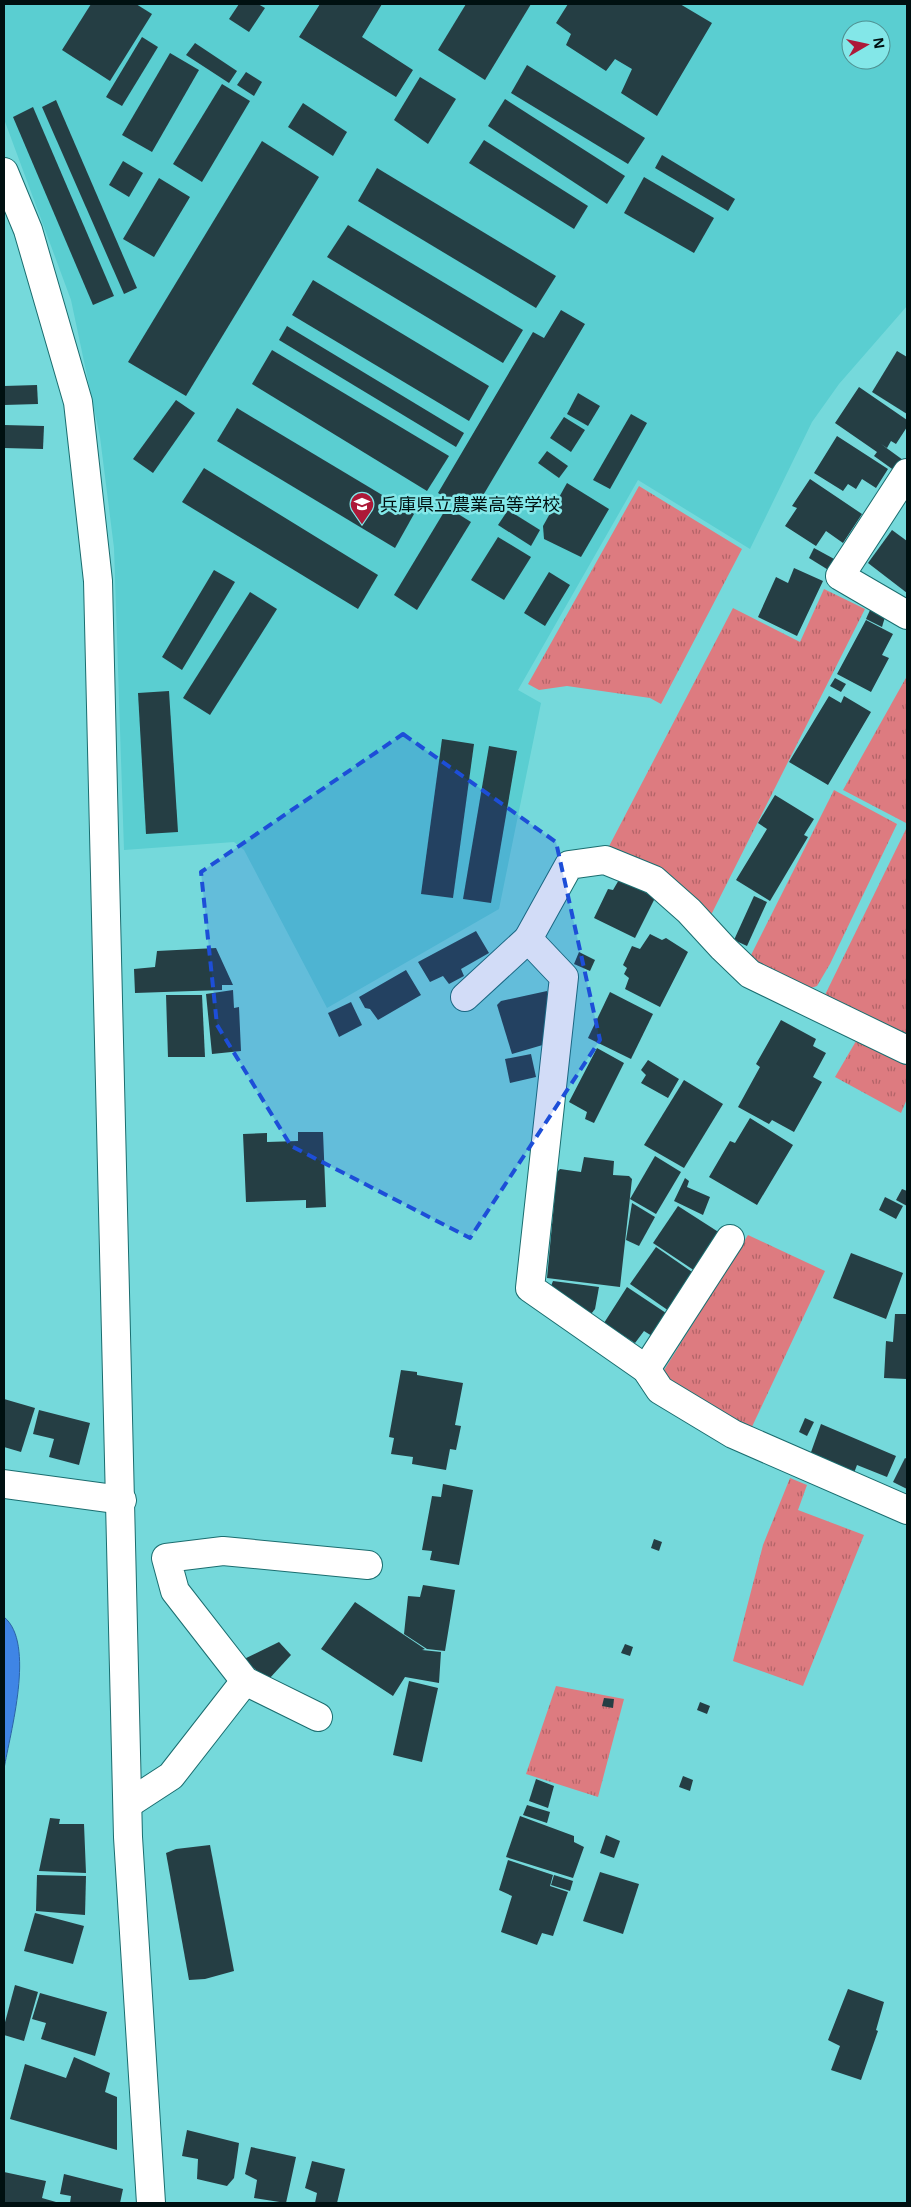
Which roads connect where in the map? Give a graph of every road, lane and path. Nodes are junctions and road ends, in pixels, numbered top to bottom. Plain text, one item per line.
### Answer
1 (4, 172) edge
2 (907, 473) edge
3 (907, 615) edge
4 (528, 940) junction
5 (465, 997) dead end
6 (907, 1050) edge
7 (730, 1239) dead end
8 (646, 1369) junction
9 (4, 1484) edge
10 (122, 1500) junction
11 (907, 1510) edge
12 (368, 1566) dead end
13 (246, 1681) junction
14 (318, 1717) dead end
15 (128, 1804) junction
16 (151, 2203) edge

1 - 10 street
2 - 3 street
4 - 5 street
4 - 6 street
4 - 8 street
7 - 8 street
8 - 11 street
9 - 10 street
10 - 15 street
12 - 13 street
13 - 14 street
13 - 15 street
15 - 16 street

